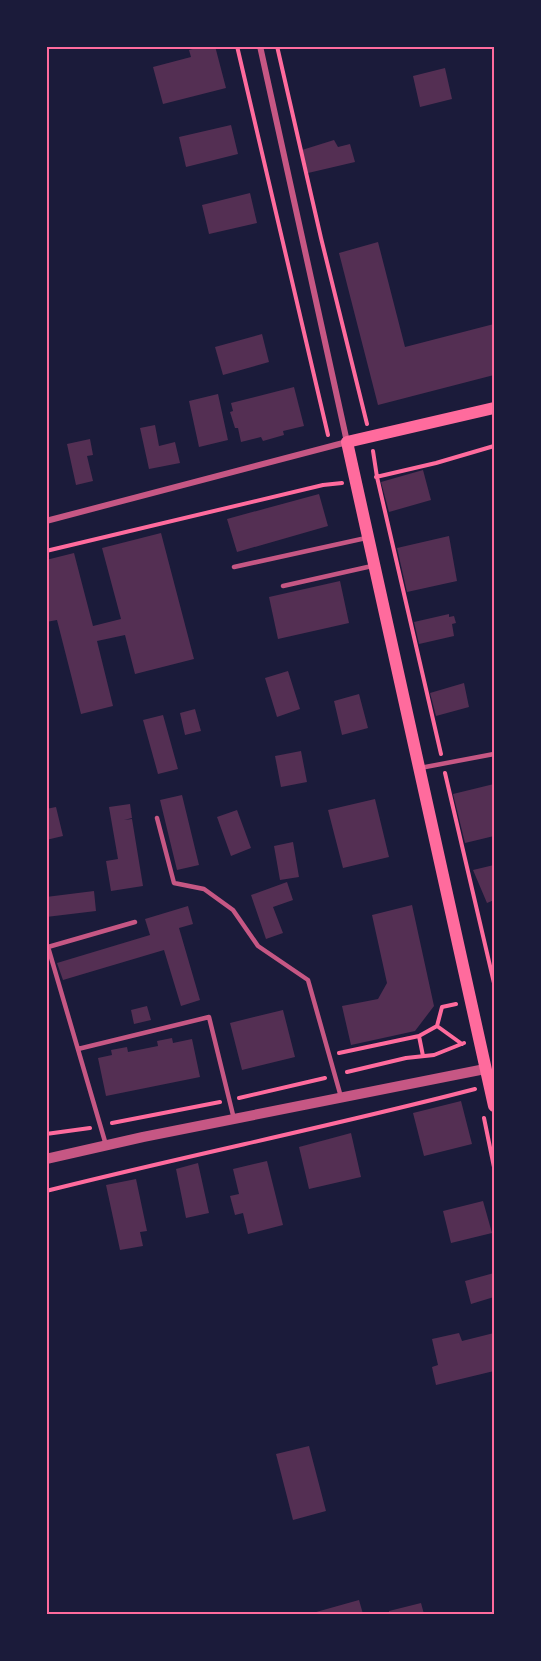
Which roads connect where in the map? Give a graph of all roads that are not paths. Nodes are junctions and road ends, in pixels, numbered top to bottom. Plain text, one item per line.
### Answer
1 (260, 46) edge
2 (495, 408) edge
3 (347, 442) junction
4 (46, 521) edge
5 (368, 538) junction
6 (374, 565) junction
7 (234, 567) dead end
8 (283, 586) dead end
9 (495, 754) edge
10 (419, 768) junction
11 (157, 818) dead end
12 (135, 922) dead end
13 (78, 1049) junction
14 (490, 1067) edge
15 (342, 1097) junction
16 (495, 1106) edge
17 (234, 1119) junction
18 (106, 1145) junction
19 (46, 1159) edge

1 - 3 street
2 - 3 main road
3 - 4 street
3 - 5 main road
5 - 6 main road
5 - 7 lane
6 - 8 lane
6 - 10 main road
9 - 10 lane
10 - 14 main road
11 - 15 lane
12 - 13 lane
13 - 17 lane
13 - 18 lane
14 - 15 street
14 - 16 main road
15 - 17 street
17 - 18 street
18 - 19 street

